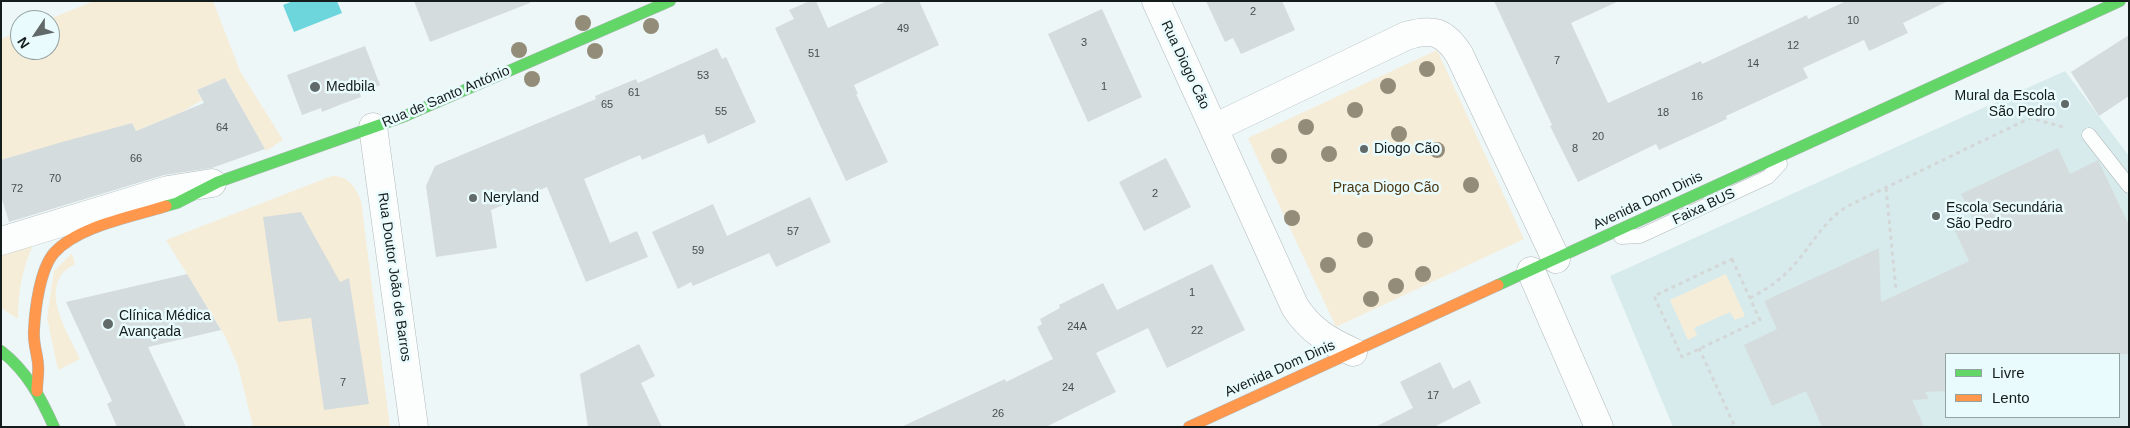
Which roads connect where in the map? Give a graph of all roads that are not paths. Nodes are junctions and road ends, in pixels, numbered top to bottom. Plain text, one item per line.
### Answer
1 (670, 1) edge
2 (1156, 1) edge
3 (2120, 1) edge
4 (373, 127) junction
5 (1214, 128) junction
6 (2090, 135) road end
7 (1792, 151) joint
8 (218, 182) junction
9 (2129, 186) edge
10 (1605, 237) joint
11 (1, 241) edge
12 (1556, 259) junction
13 (1531, 271) junction
14 (1, 351) edge
15 (1353, 352) junction
16 (37, 390) junction
17 (54, 427) edge
18 (414, 427) edge
19 (1189, 427) edge
20 (1599, 427) edge

1 - 4 street, Rua de Santo António
2 - 5 street, Rua Diogo Cão
3 - 7 street
4 - 8 street, Rua de Santo António
4 - 18 street, Rua Doutor João de Barros
5 - 12 street
5 - 15 street
6 - 9 lane
7 - 10 lane, Faixa BUS
8 - 11 street, Rua de Santo António
8 - 16 street, Rua de Santo António
10 - 12 street, Avenida Dom Dinis
12 - 13 street, Avenida Dom Dinis
13 - 15 street, Avenida Dom Dinis
13 - 20 street
14 - 16 street
15 - 19 street, Avenida Dom Dinis
16 - 17 street

